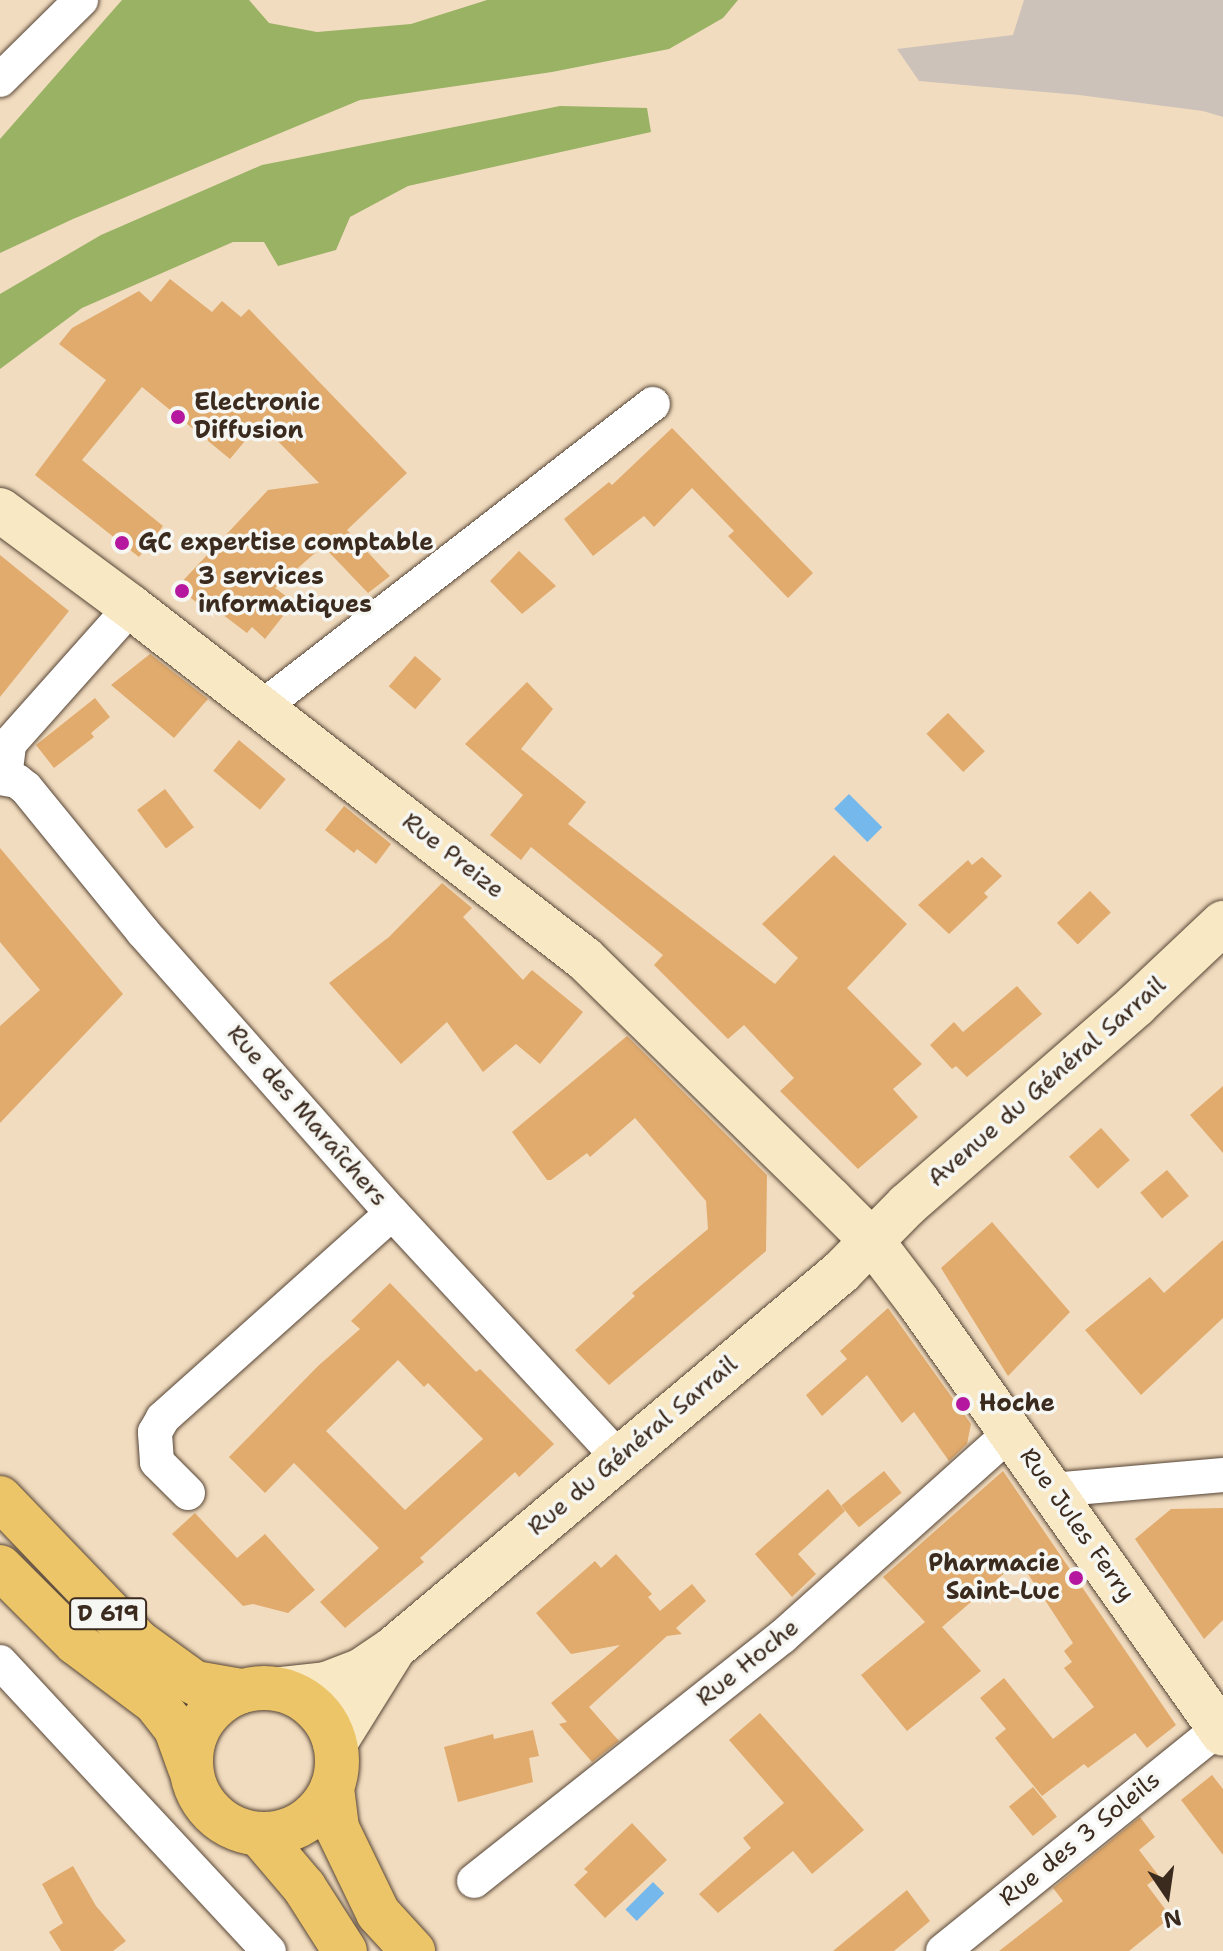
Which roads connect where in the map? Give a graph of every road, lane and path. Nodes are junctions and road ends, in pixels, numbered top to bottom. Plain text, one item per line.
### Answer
1 (81, 0) edge
2 (0, 80) edge
3 (653, 404) dead end
4 (0, 510) edge
5 (131, 607) junction
6 (261, 708) junction
7 (2, 778) edge
8 (1223, 923) edge
9 (392, 1213) junction
10 (872, 1241) junction
11 (1011, 1432) junction
12 (618, 1457) junction
13 (1223, 1475) edge
14 (1052, 1490) junction
15 (188, 1493) dead end
16 (0, 1498) edge
17 (0, 1567) edge
18 (393, 1649) junction
19 (0, 1662) edge
20 (261, 1690) junction
21 (1221, 1731) edge
22 (335, 1743) junction
23 (190, 1768) junction
24 (332, 1788) junction
25 (259, 1834) junction
26 (474, 1881) dead end
27 (269, 1951) edge
28 (345, 1951) edge
29 (413, 1951) edge
30 (943, 1951) edge

1 - 2 street
3 - 6 street
4 - 5 street, Rue Preize
5 - 6 street, Rue Preize
5 - 7 street
6 - 10 street, Rue Preize
7 - 9 street, Rue des Maraîchers
8 - 10 street, Avenue du Général Sarrail
9 - 12 street, Rue des Maraîchers
9 - 15 street
10 - 11 street, Rue Jules Ferry
10 - 12 street, Rue du Général Sarrail
11 - 14 street, Rue Jules Ferry
11 - 26 street, Rue Hoche
12 - 18 street, Rue du Général Sarrail
13 - 14 street
14 - 21 street, Rue Jules Ferry
16 - 20 main road, D 619
17 - 23 main road, D 619
18 - 20 street, Rue du Général Sarrail
18 - 22 street, Rue du Général Sarrail
19 - 27 street
20 - 22 main road
20 - 23 main road
21 - 30 street, Rue des 3 Soleils
22 - 24 main road
23 - 25 main road
24 - 25 main road
24 - 29 main road
25 - 28 main road

